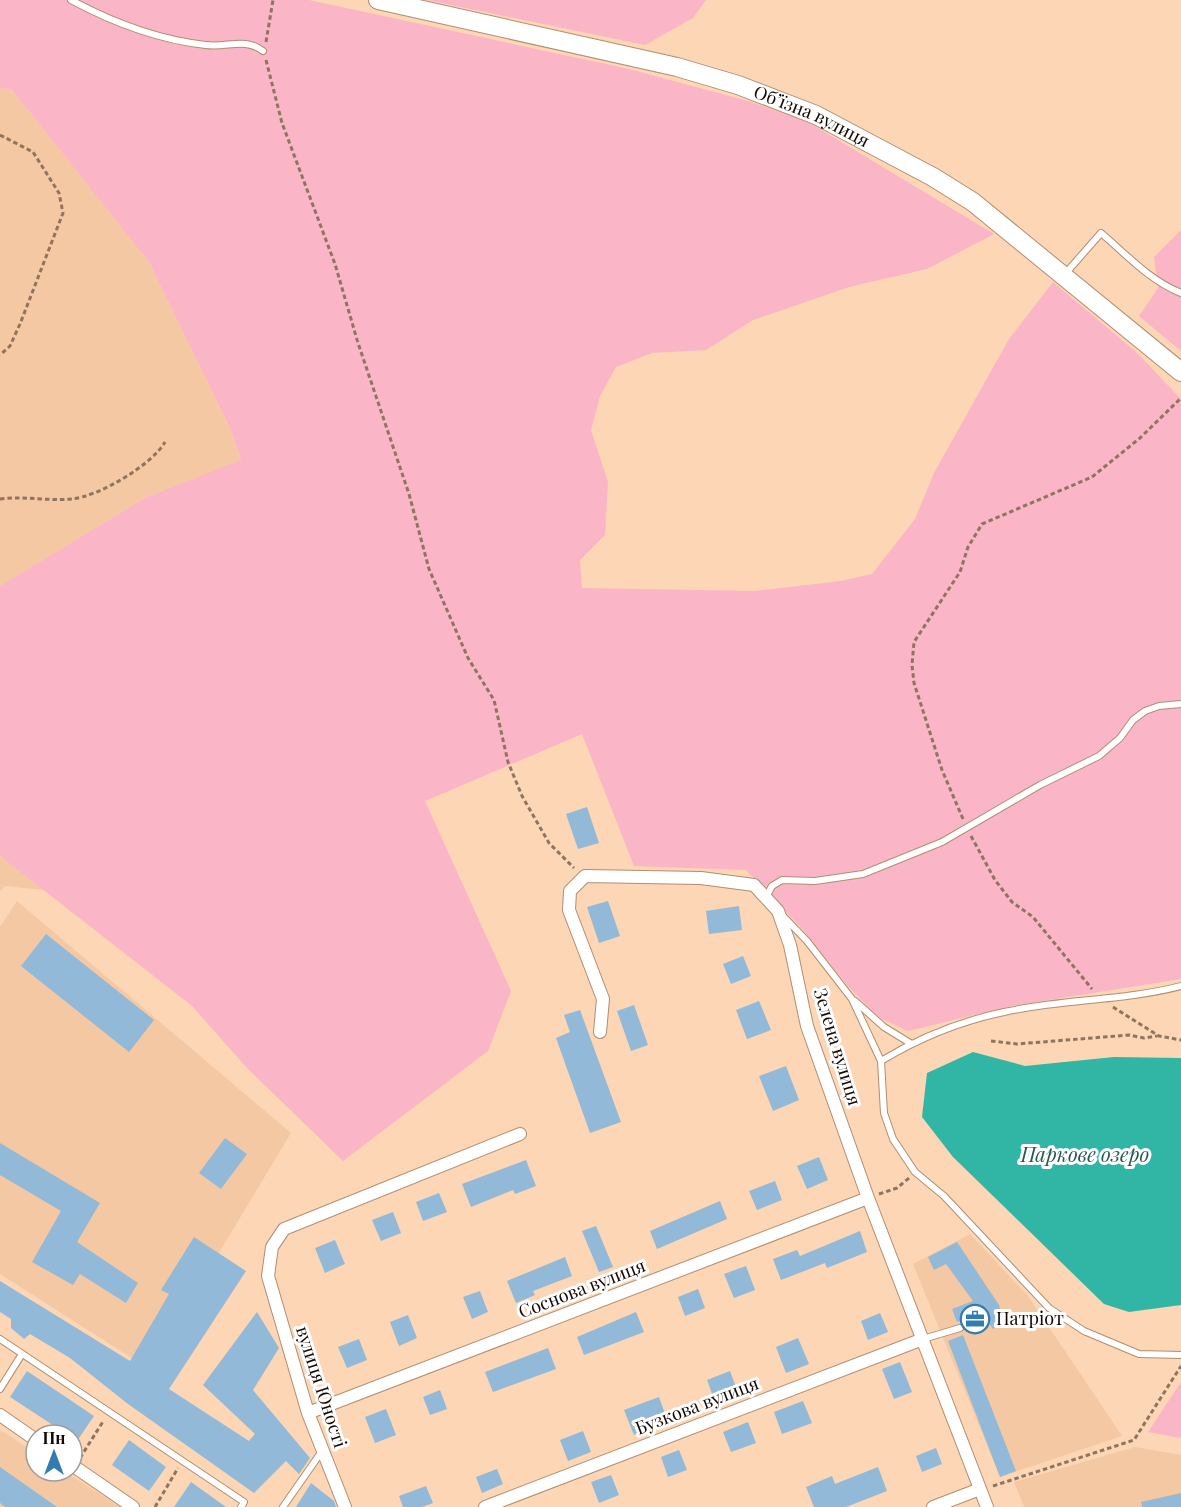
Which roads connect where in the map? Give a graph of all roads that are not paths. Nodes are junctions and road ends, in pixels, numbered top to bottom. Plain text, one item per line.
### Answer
1 (71, 0) edge
2 (378, 0) edge
3 (263, 51) road end
4 (1064, 274) junction
5 (1181, 293) edge
6 (1181, 372) edge
7 (1181, 704) edge
8 (766, 898) junction
9 (778, 911) junction
10 (1181, 986) edge
11 (852, 999) junction
12 (600, 1032) dead end
13 (910, 1043) junction
14 (881, 1061) junction
15 (520, 1134) dead end
16 (868, 1198) junction
17 (960, 1328) dead end
18 (0, 1339) edge
19 (923, 1339) junction
20 (22, 1354) junction
21 (1181, 1355) edge
22 (0, 1389) edge
23 (308, 1413) junction
24 (0, 1415) edge
25 (24, 1432) edge
26 (323, 1451) junction
27 (84, 1474) edge
28 (980, 1489) junction
29 (244, 1506) edge
30 (133, 1507) edge
31 (283, 1507) edge
32 (345, 1507) edge
33 (485, 1507) edge
34 (933, 1507) edge
35 (987, 1507) edge

1 - 3 lane
2 - 4 main road, Об’їзна вулиця
4 - 5 lane
4 - 6 main road, Об’їзна вулиця
7 - 8 lane
8 - 9 street, Зелена вулиця
8 - 12 street, Зелена вулиця
9 - 11 lane
9 - 16 street, Зелена вулиця
10 - 13 lane
11 - 13 lane
11 - 14 lane
13 - 14 lane
14 - 21 lane
15 - 23 street, вулиця Юності
16 - 19 street, Зелена вулиця
16 - 23 street, Соснова вулиця
17 - 19 lane
18 - 20 lane
19 - 28 street, Зелена вулиця
19 - 33 street, Бузкова вулиця
20 - 22 lane
20 - 29 lane
23 - 26 street, вулиця Юності
24 - 25 street
26 - 31 lane
26 - 32 street, вулиця Юності
27 - 30 street
28 - 34 street
28 - 35 street, Зелена вулиця

